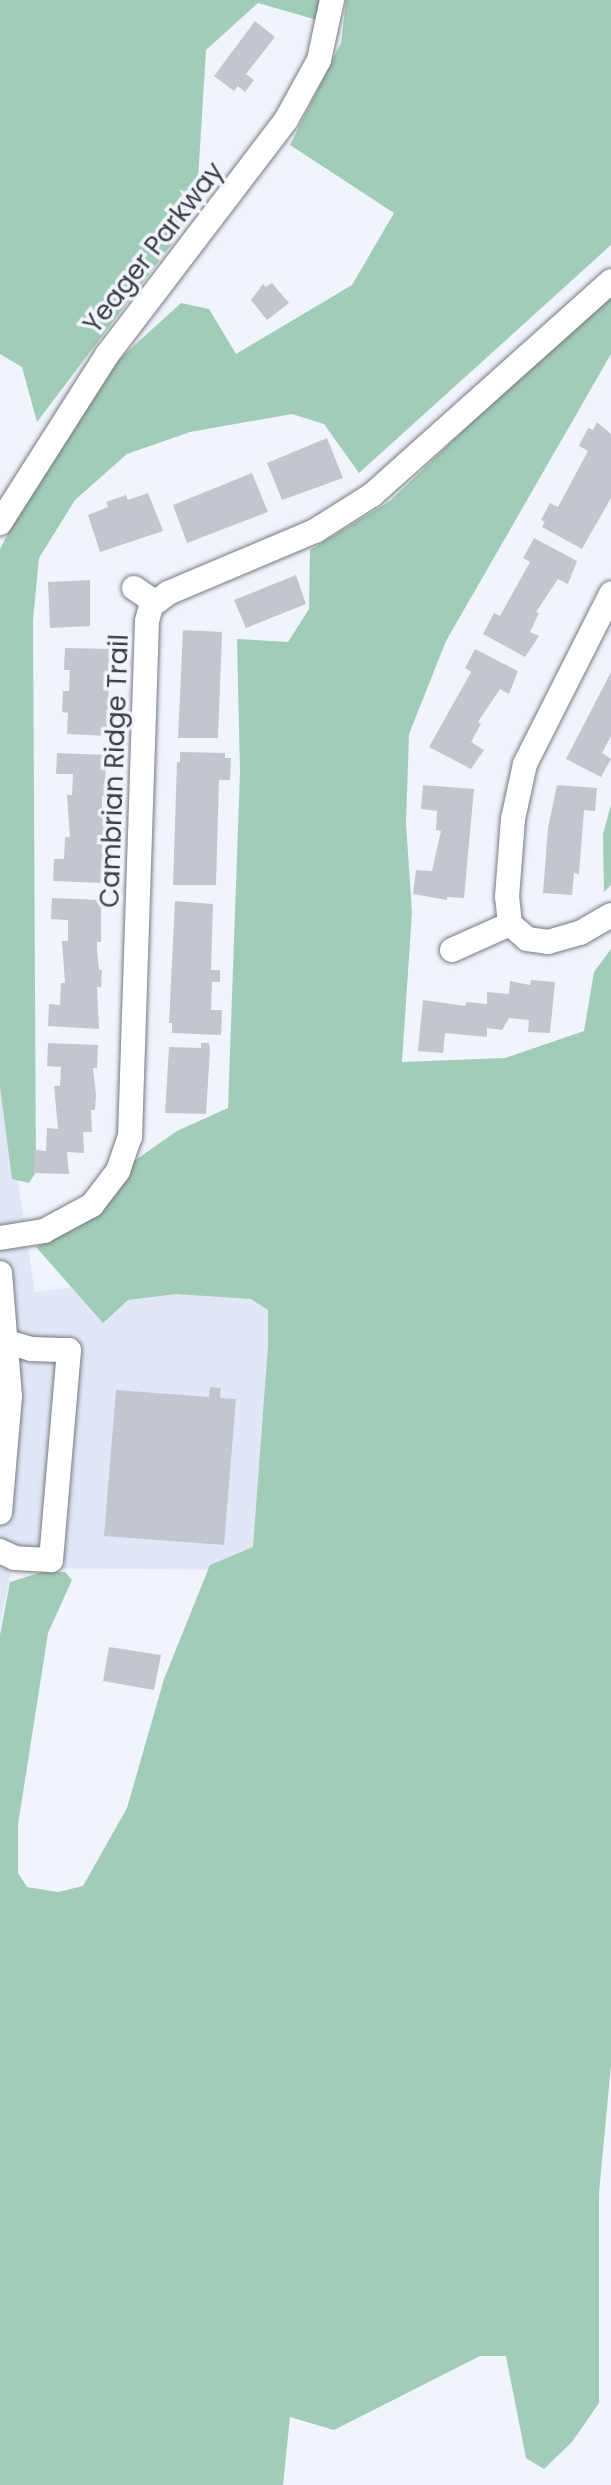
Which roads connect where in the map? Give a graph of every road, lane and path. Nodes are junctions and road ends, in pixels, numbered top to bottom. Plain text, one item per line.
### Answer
1 (332, 0) edge
2 (611, 281) edge
3 (0, 523) edge
4 (134, 588) dead end
5 (611, 594) edge
6 (155, 602) junction
7 (611, 915) edge
8 (510, 924) junction
9 (452, 950) dead end
10 (0, 1238) edge
11 (0, 1273) edge
12 (3, 1340) edge
13 (1, 1500) edge
14 (0, 1551) edge

1 - 3 street, Yeager Parkway
2 - 6 street, Cambrian Ridge Trail
4 - 6 street
5 - 8 street
6 - 10 street, Cambrian Ridge Trail
7 - 8 street
8 - 9 street
11 - 12 street
12 - 13 street
12 - 14 street

